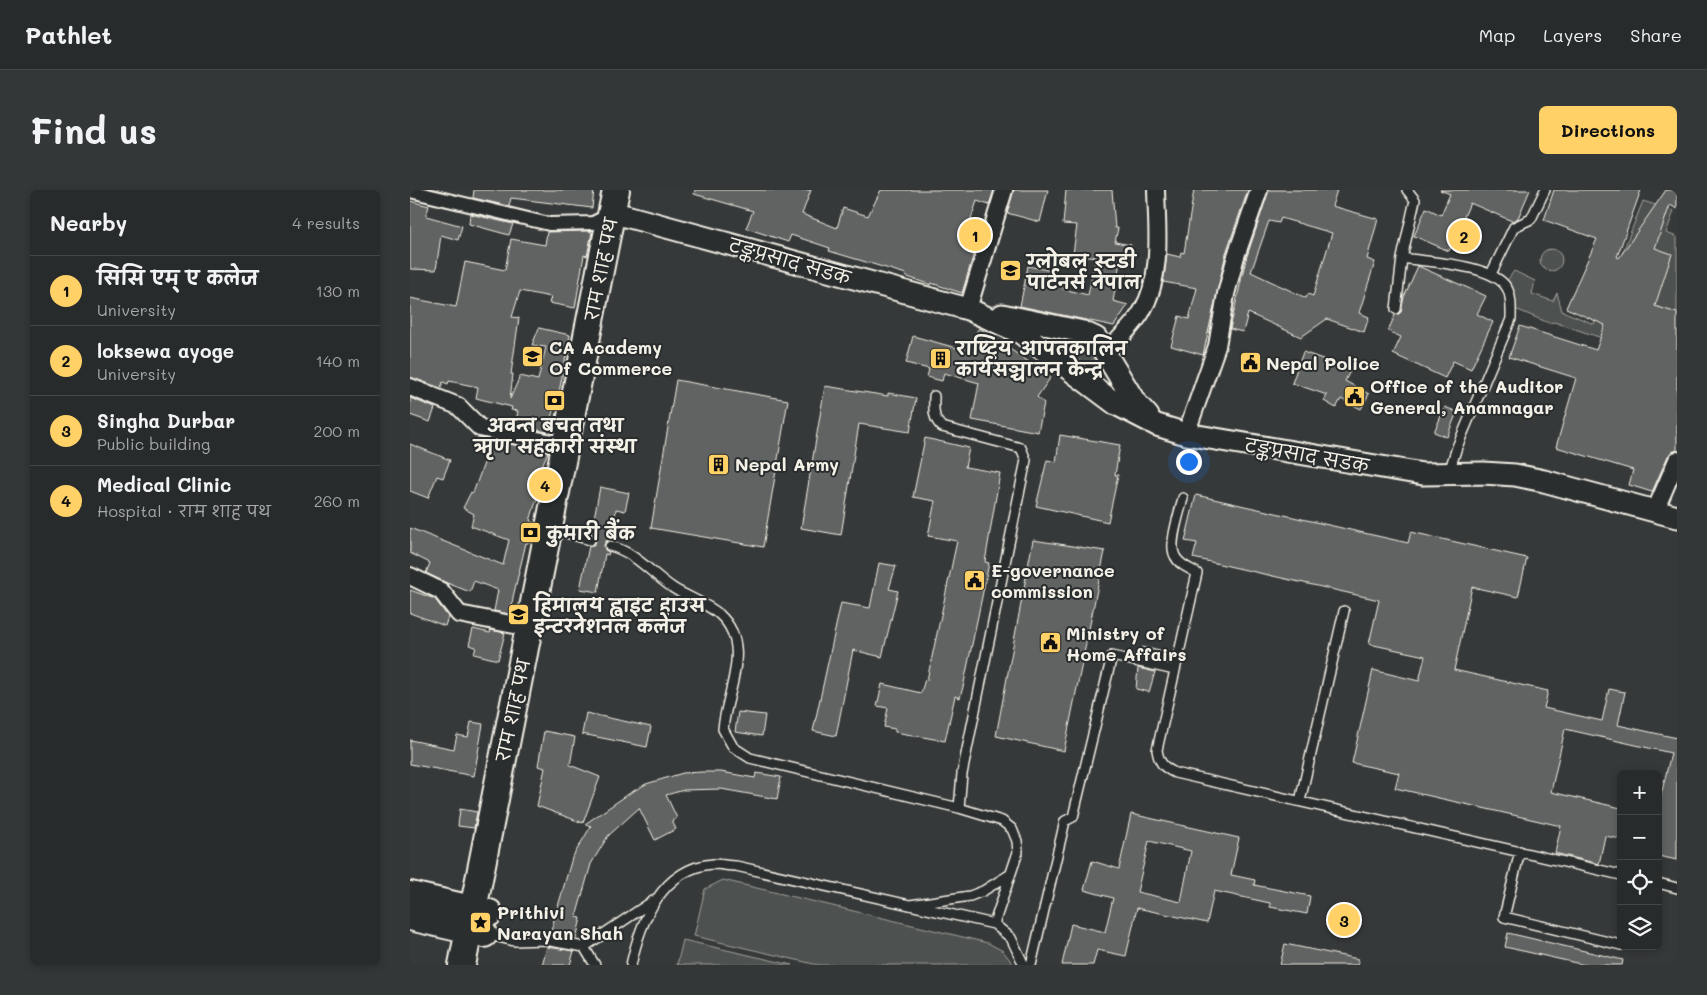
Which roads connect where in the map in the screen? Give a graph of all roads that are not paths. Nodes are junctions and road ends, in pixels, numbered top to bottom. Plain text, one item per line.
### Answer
1 (630, 190) edge
2 (1004, 190) edge
3 (1156, 190) edge
4 (1259, 190) edge
5 (1407, 190) edge
6 (1545, 190) edge
7 (410, 191) edge
8 (618, 207) edge
9 (1402, 258) junction
10 (1491, 274) junction
11 (1396, 309) dead end
12 (968, 310) junction
13 (1131, 326) junction
14 (1083, 332) junction
15 (1105, 354) junction
16 (1068, 368) junction
17 (410, 387) edge
18 (934, 396) dead end
19 (1157, 425) junction
20 (1186, 434) junction
21 (566, 446) junction
22 (1677, 460) edge
23 (1448, 475) junction
24 (1183, 498) dead end
25 (1655, 511) junction
26 (1677, 517) edge
27 (610, 546) dead end
28 (410, 576) edge
29 (1344, 611) dead end
30 (530, 628) junction
31 (1175, 670) junction
32 (1300, 801) junction
33 (959, 808) junction
34 (1520, 851) junction
35 (1617, 874) edge
36 (1009, 875) junction
37 (1662, 884) edge
38 (1677, 888) edge
39 (410, 895) edge
40 (657, 898) junction
41 (906, 906) junction
42 (410, 917) edge
43 (479, 922) junction
44 (994, 924) junction
45 (1617, 944) edge
46 (584, 947) junction
47 (462, 965) edge
48 (479, 965) edge
49 (595, 965) edge
50 (630, 965) edge
51 (1024, 965) edge
52 (1031, 965) edge

1 - 8 main road, राम शाह पथ
2 - 12 street
3 - 13 street
4 - 20 street
5 - 9 lane
6 - 10 lane
7 - 8 street
8 - 12 street, टङ्कप्रसाद सडक
8 - 21 main road, राम शाह पथ
8 - 43 main road, राम शाह पथ
9 - 10 lane
9 - 11 lane
10 - 23 lane
12 - 14 street, टङ्कप्रसाद सडक
12 - 16 street, टङ्कप्रसाद सडक
13 - 14 street
13 - 15 street
14 - 15 street, टङ्कप्रसाद सडक
14 - 16 street
15 - 16 street
15 - 19 street, टङ्कप्रसाद सडक
16 - 19 street, टङ्कप्रसाद सडक
17 - 21 street
18 - 33 lane
19 - 20 street, टङ्कप्रसाद सडक
20 - 23 street, टङ्कप्रसाद सडक
21 - 30 main road, राम शाह पथ
22 - 25 street
23 - 25 street, टङ्कप्रसाद सडक
24 - 31 lane
25 - 26 street, टङ्कप्रसाद सडक
27 - 33 lane
28 - 30 street
29 - 32 lane
30 - 43 main road, राम शाह पथ
31 - 32 lane
31 - 52 lane
32 - 34 lane
33 - 36 lane
34 - 35 lane
34 - 45 lane
36 - 41 lane
36 - 44 lane
37 - 38 lane
39 - 43 main road
40 - 41 lane
40 - 46 lane
40 - 50 lane
41 - 44 lane
42 - 43 main road
43 - 46 lane
43 - 47 main road, राम शाह पथ
43 - 48 main road, राम शाह पथ
44 - 51 lane
46 - 49 lane

